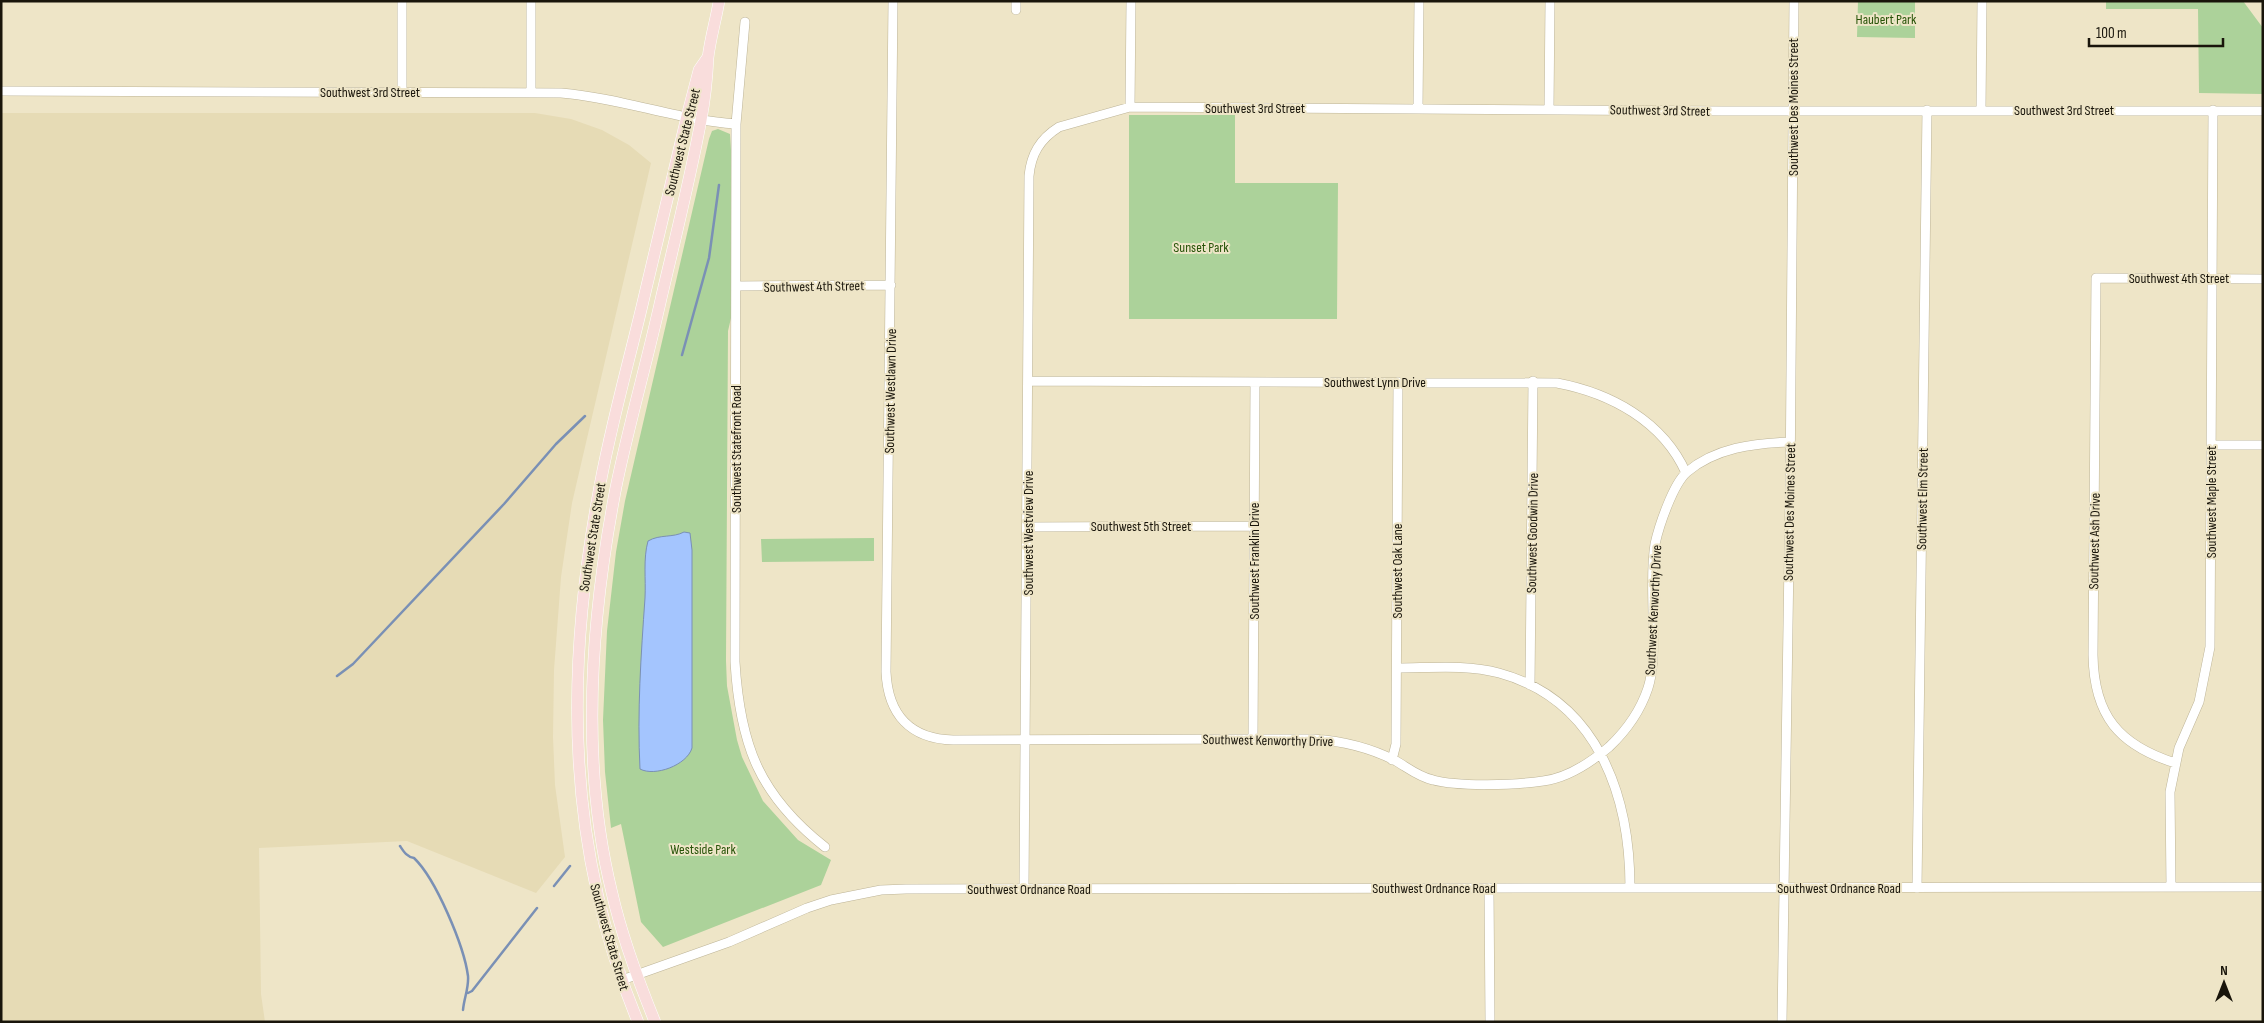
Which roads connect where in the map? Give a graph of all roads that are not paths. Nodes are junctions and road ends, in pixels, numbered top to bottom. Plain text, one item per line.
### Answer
1 (402, 1) edge
2 (531, 1) edge
3 (719, 1) edge
4 (893, 1) edge
5 (1131, 1) edge
6 (1419, 1) edge
7 (1550, 1) edge
8 (1794, 1) edge
9 (1982, 1) edge
10 (746, 22) dead end
11 (708, 57) junction
12 (1, 92) edge
13 (402, 92) junction
14 (531, 92) junction
15 (1130, 107) junction
16 (1418, 109) junction
17 (1549, 109) junction
18 (1793, 110) junction
19 (1927, 110) junction
20 (1980, 110) junction
21 (2213, 110) junction
22 (2263, 111) edge
23 (687, 116) junction
24 (701, 120) junction
25 (736, 124) junction
26 (1059, 127) joint
27 (2096, 278) joint
28 (2211, 278) junction
29 (2263, 278) edge
30 (891, 285) junction
31 (736, 286) junction
32 (1029, 381) junction
33 (1533, 381) junction
34 (1255, 382) junction
35 (1398, 382) junction
36 (1790, 442) junction
37 (2211, 445) junction
38 (2263, 446) edge
39 (1686, 473) junction
40 (1254, 526) junction
41 (1028, 527) junction
42 (1397, 668) junction
43 (1530, 684) junction
44 (1253, 739) junction
45 (953, 740) joint
46 (1026, 740) junction
47 (1600, 754) junction
48 (1392, 760) junction
49 (2175, 763) junction
50 (825, 847) dead end
51 (2171, 887) junction
52 (1489, 888) junction
53 (1630, 888) junction
54 (1785, 888) junction
55 (1917, 888) junction
56 (2263, 888) edge
57 (1024, 889) junction
58 (636, 974) junction
59 (622, 980) junction
60 (638, 1022) edge
61 (655, 1022) edge
62 (1490, 1022) edge
63 (1782, 1022) edge

1 - 13 street
2 - 14 street
3 - 11 main road, Southwest State Street
4 - 30 street, Southwest Westlawn Drive
5 - 15 street
6 - 16 street
7 - 17 street
8 - 18 street, Southwest Des Moines Street
9 - 20 street
10 - 25 street, Southwest Statefront Road
11 - 23 main road, Southwest State Street
11 - 24 main road, Southwest State Street
12 - 13 street, Southwest 3rd Street
13 - 14 street, Southwest 3rd Street
14 - 23 street, Southwest 3rd Street
15 - 16 street, Southwest 3rd Street
15 - 26 street, Southwest 3rd Street
16 - 17 street, Southwest 3rd Street
17 - 18 street, Southwest 3rd Street
18 - 19 street, Southwest 3rd Street
18 - 36 street, Southwest Des Moines Street
19 - 20 street, Southwest 3rd Street
19 - 55 street, Southwest Elm Street
20 - 21 street, Southwest 3rd Street
21 - 22 street, Southwest 3rd Street
21 - 28 street, Southwest Maple Street
23 - 24 street, Southwest 3rd Street
23 - 59 main road, Southwest State Street
24 - 25 street, Southwest 3rd Street
24 - 58 main road, Southwest State Street
25 - 31 street, Southwest Statefront Road
26 - 32 street, Southwest Westview Drive
27 - 28 street, Southwest 4th Street
27 - 49 street, Southwest Ash Drive
28 - 29 street, Southwest 4th Street
28 - 37 street, Southwest Maple Street
30 - 31 street, Southwest 4th Street
30 - 45 street, Southwest Westlawn Drive
31 - 50 street, Southwest Statefront Road
32 - 34 street, Southwest Lynn Drive
32 - 41 street, Southwest Westview Drive
33 - 35 street, Southwest Lynn Drive
33 - 39 street, Southwest Lynn Drive
33 - 43 street, Southwest Goodwin Drive
34 - 35 street, Southwest Lynn Drive
34 - 40 street, Southwest Franklin Drive
35 - 42 street, Southwest Oak Lane
36 - 39 street, Southwest Kenworthy Drive
36 - 54 street, Southwest Des Moines Street
37 - 38 street
37 - 49 street, Southwest Maple Street
39 - 47 street, Southwest Kenworthy Drive
40 - 41 street, Southwest 5th Street
40 - 44 street, Southwest Franklin Drive
41 - 46 street, Southwest Westview Drive
42 - 43 street
42 - 48 street, Southwest Oak Lane
43 - 47 street
44 - 46 street, Southwest Kenworthy Drive
44 - 48 street, Southwest Kenworthy Drive
45 - 46 street, Southwest Kenworthy Drive
46 - 57 street, Southwest Westview Drive
47 - 48 street, Southwest Kenworthy Drive
47 - 53 street
49 - 51 street, Southwest Maple Street
51 - 55 street, Southwest Ordnance Road
51 - 56 street, Southwest Ordnance Road
52 - 53 street, Southwest Ordnance Road
52 - 57 street, Southwest Ordnance Road
52 - 62 street
53 - 54 street, Southwest Ordnance Road
54 - 55 street, Southwest Ordnance Road
54 - 63 street, Southwest Des Moines Street
57 - 58 street, Southwest Ordnance Road
58 - 59 street, Southwest Ordnance Road
58 - 61 main road, Southwest State Street
59 - 60 main road, Southwest State Street

